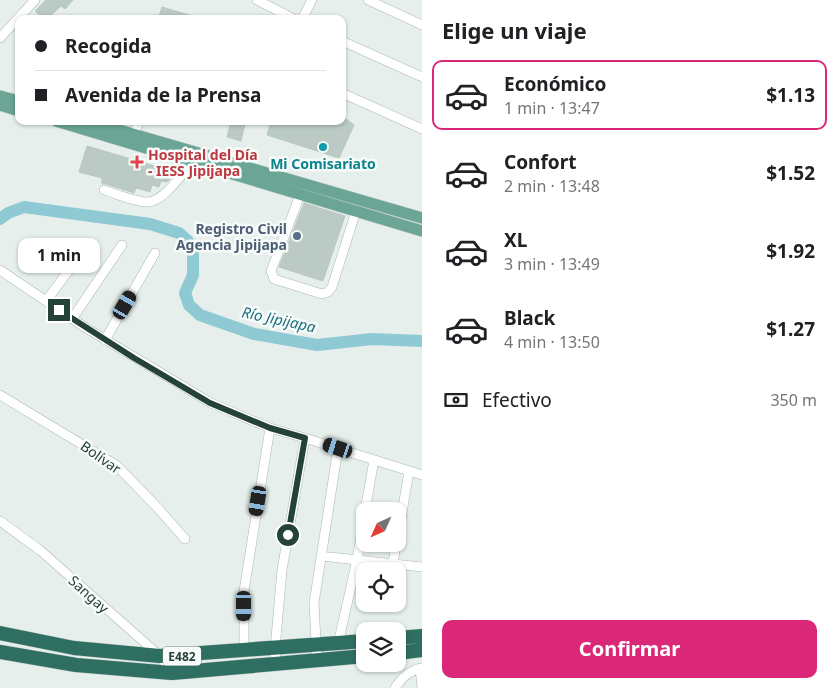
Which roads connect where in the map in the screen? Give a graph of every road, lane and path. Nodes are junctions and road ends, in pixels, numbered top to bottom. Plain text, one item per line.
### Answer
1 (35, 0) edge
2 (257, 0) edge
3 (312, 0) edge
4 (368, 0) edge
5 (21, 15) edge
6 (286, 15) edge
7 (304, 15) edge
8 (15, 22) edge
9 (422, 25) edge
10 (0, 38) edge
11 (346, 43) edge
12 (422, 77) edge
13 (346, 94) edge
14 (0, 96) edge
15 (15, 100) edge
16 (0, 105) edge
17 (15, 110) edge
18 (69, 125) edge
19 (101, 125) edge
20 (138, 125) edge
21 (421, 125) edge
22 (134, 135) junction
23 (192, 162) junction
24 (104, 190) dead end
25 (300, 195) junction
26 (356, 211) junction
27 (422, 218) edge
28 (422, 232) edge
29 (122, 246) dead end
30 (155, 253) dead end
31 (0, 270) edge
32 (69, 270) dead end
33 (46, 301) junction
34 (72, 319) junction
35 (105, 340) junction
36 (0, 394) edge
37 (270, 428) junction
38 (305, 438) junction
39 (338, 448) junction
40 (374, 460) junction
41 (409, 471) junction
42 (422, 475) edge
43 (367, 502) edge
44 (404, 502) edge
45 (0, 522) edge
46 (185, 539) dead end
47 (358, 552) edge
48 (321, 556) junction
49 (357, 560) junction
50 (375, 562) edge
51 (406, 565) edge
52 (422, 567) edge
53 (0, 633) edge
54 (422, 636) edge
55 (406, 637) edge
56 (356, 642) edge
57 (338, 644) junction
58 (315, 646) junction
59 (275, 649) junction
60 (422, 650) edge
61 (244, 651) junction
62 (0, 652) edge
63 (406, 652) edge
64 (160, 656) junction
65 (356, 657) edge
66 (317, 662) junction
67 (276, 665) junction
68 (421, 668) edge
69 (172, 673) junction
70 (395, 688) edge
71 (422, 688) edge

1 - 5 street
2 - 6 street
3 - 7 street
4 - 9 street
8 - 10 street
11 - 12 street
13 - 21 street
14 - 15 main road
16 - 17 main road
18 - 23 main road
19 - 22 main road
20 - 22 street
22 - 27 main road
23 - 24 street
23 - 25 main road
25 - 26 main road
25 - 26 street
26 - 28 main road
29 - 34 street
30 - 35 street
31 - 33 street
32 - 33 street
33 - 34 street
34 - 35 street
35 - 37 street
36 - 46 street, Bolívar
37 - 38 street
37 - 61 street
38 - 39 street
38 - 59 street
39 - 40 street
39 - 48 street
40 - 41 street
40 - 43 street
41 - 42 street
41 - 44 street
45 - 64 street, Sangay
47 - 49 street
48 - 49 street
48 - 58 street
49 - 50 street
49 - 57 street
51 - 52 street
53 - 64 highway, E482
54 - 55 highway
56 - 57 highway, E482
57 - 58 highway, E482
58 - 59 highway, E482
58 - 66 street
59 - 61 highway, E482
59 - 67 street
60 - 63 highway
61 - 64 highway, E482
62 - 69 highway, E482
64 - 69 street, Sangay
65 - 66 highway, E482
66 - 67 highway, E482
67 - 69 highway, E482
68 - 70 street
68 - 71 street

